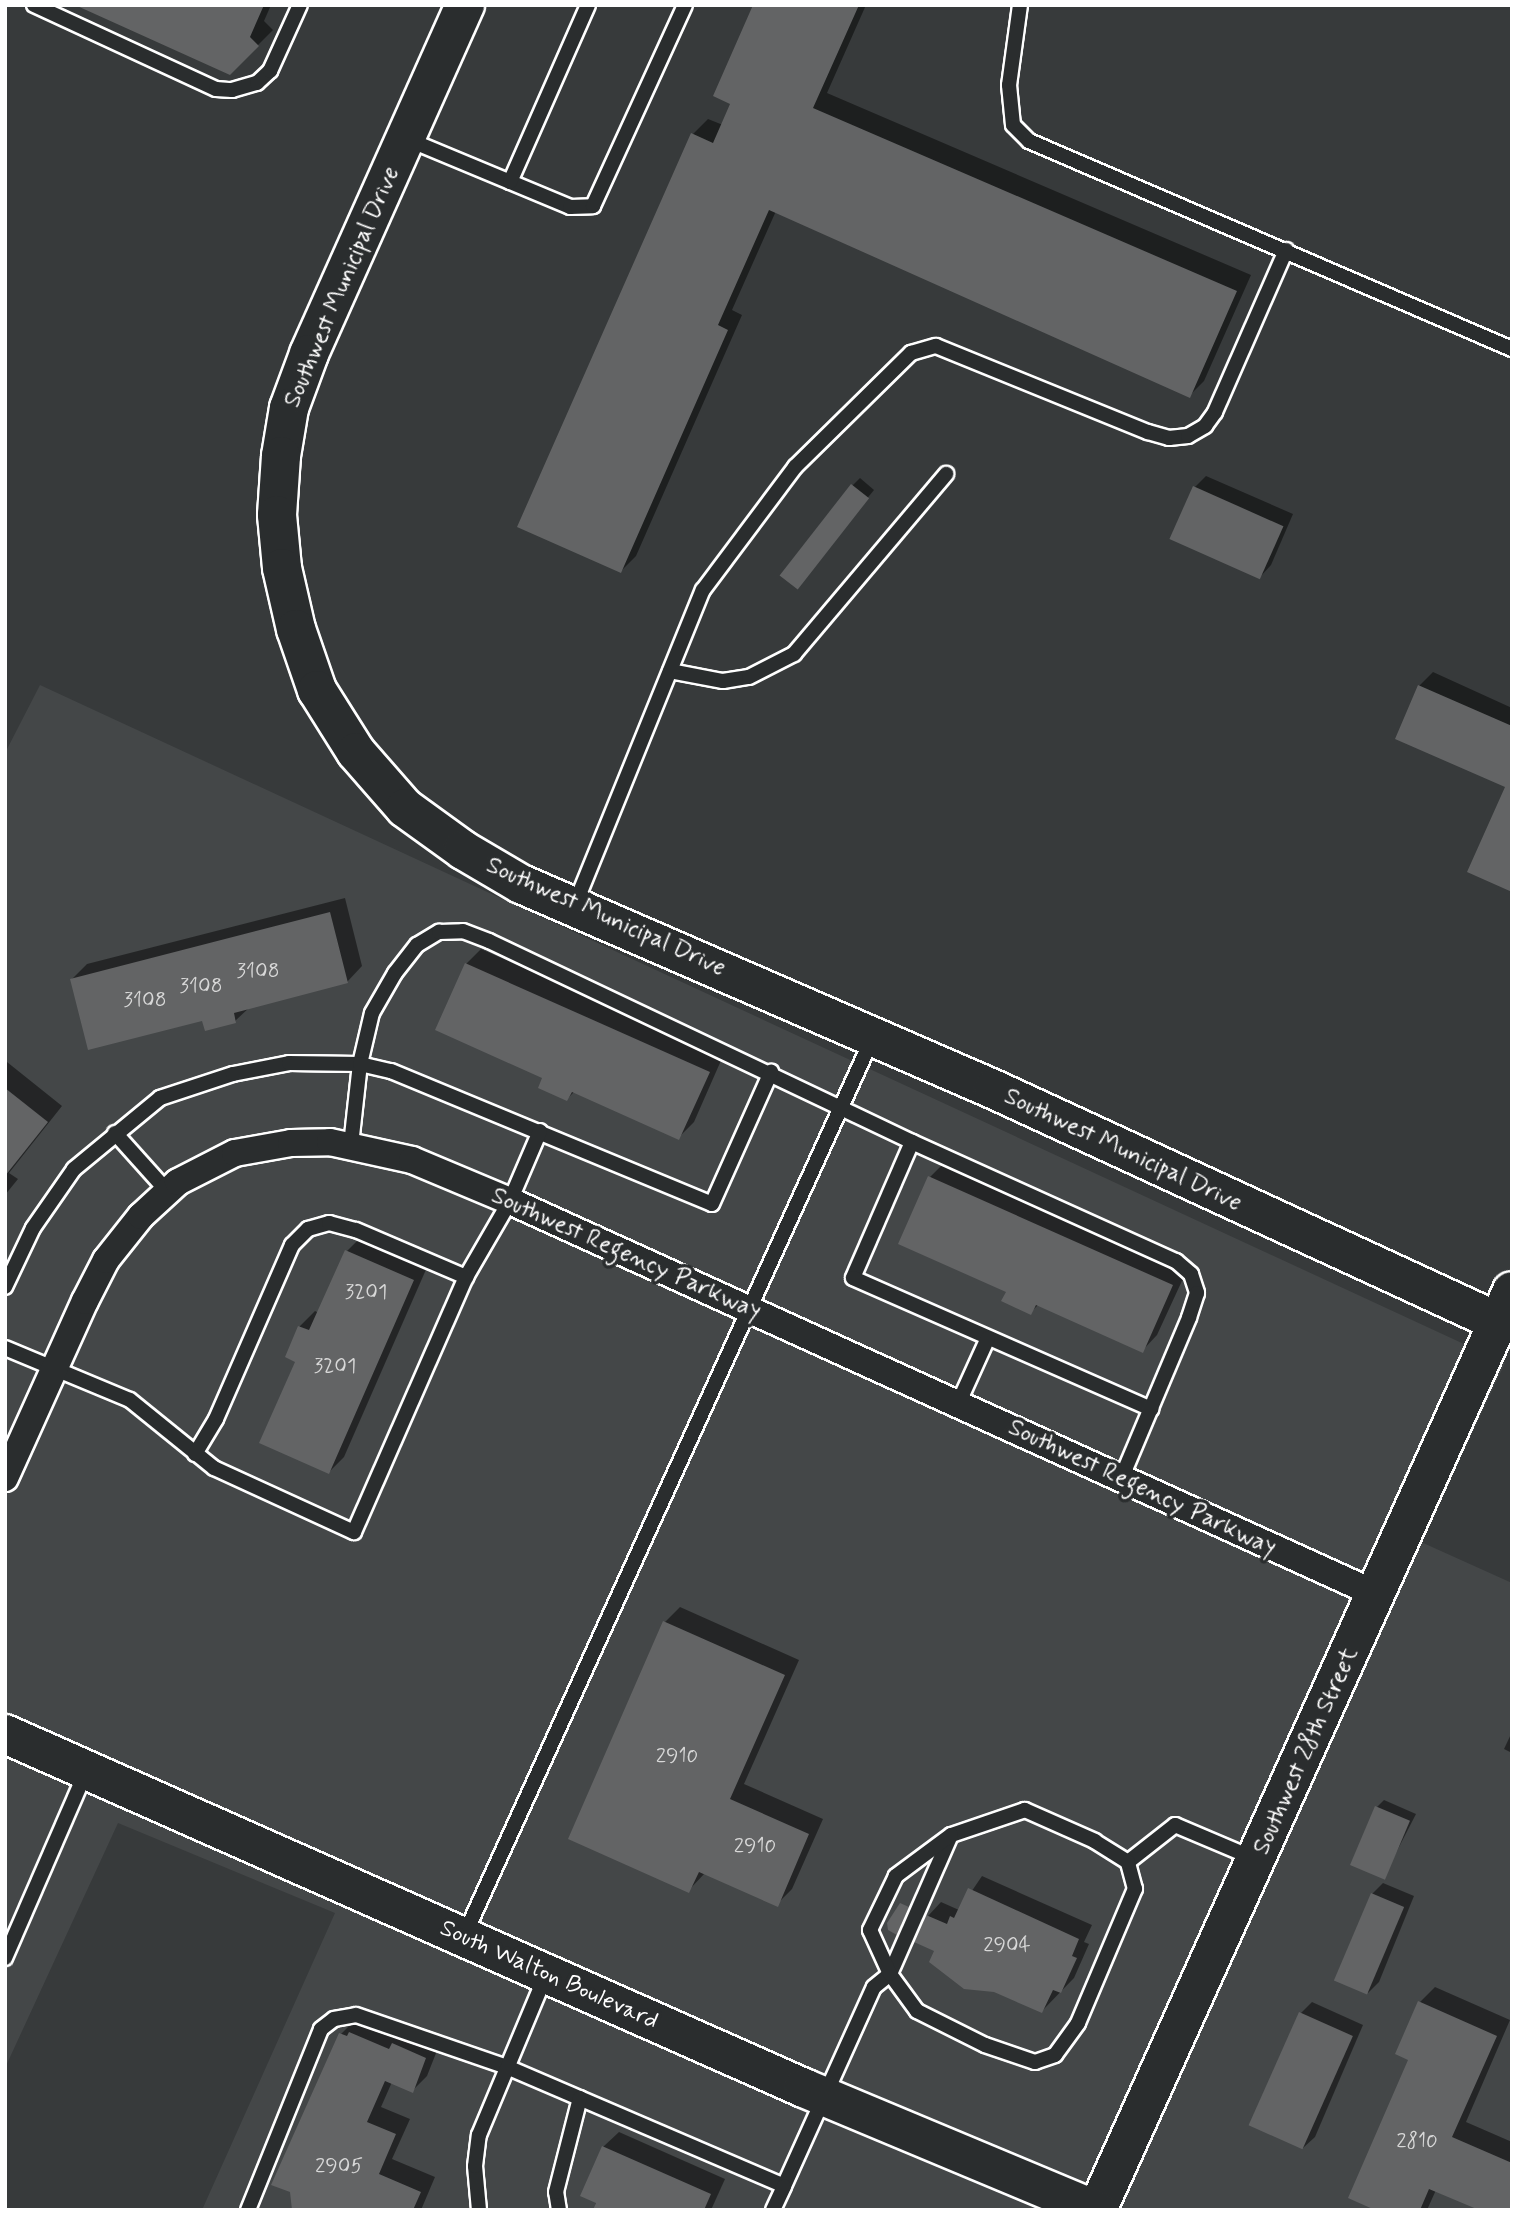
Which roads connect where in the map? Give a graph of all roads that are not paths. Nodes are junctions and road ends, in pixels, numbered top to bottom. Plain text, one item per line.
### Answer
1 (34, 5) edge
2 (300, 5) edge
3 (465, 5) edge
4 (587, 5) edge
5 (685, 5) edge
6 (1020, 5) edge
7 (404, 138) junction
8 (510, 182) junction
9 (1286, 250) junction
10 (1512, 349) edge
11 (946, 474) dead end
12 (670, 671) junction
13 (574, 906) junction
14 (873, 1037) junction
15 (360, 1064) junction
16 (771, 1072) junction
17 (841, 1108) junction
18 (540, 1131) junction
19 (115, 1133) junction
20 (912, 1142) junction
21 (351, 1145) junction
22 (167, 1191) junction
23 (510, 1201) junction
24 (466, 1277) junction
25 (5, 1287) edge
26 (751, 1310) junction
27 (1507, 1314) edge
28 (988, 1338) junction
29 (5, 1348) edge
30 (55, 1368) junction
31 (958, 1404) junction
32 (1150, 1409) junction
33 (12, 1443) edge
34 (195, 1454) junction
35 (5, 1478) edge
36 (1121, 1479) junction
37 (1376, 1594) junction
38 (5, 1734) edge
39 (86, 1770) junction
40 (951, 1835) junction
41 (1258, 1860) junction
42 (1128, 1863) junction
43 (463, 1938) junction
44 (5, 1958) edge
45 (546, 1974) junction
46 (890, 1975) junction
47 (508, 2067) junction
48 (824, 2096) junction
49 (580, 2098) junction
50 (783, 2186) junction
51 (248, 2210) edge
52 (479, 2210) edge
53 (559, 2210) edge
54 (773, 2210) edge
55 (1096, 2210) edge

1 - 2 lane
3 - 7 street, Southwest Municipal Drive
4 - 8 lane
5 - 8 lane
6 - 9 lane
7 - 8 lane
7 - 13 street, Southwest Municipal Drive
9 - 10 lane
9 - 12 lane
11 - 12 lane
12 - 13 lane
13 - 14 street, Southwest Municipal Drive
14 - 17 lane
14 - 27 street, Southwest Municipal Drive
15 - 16 lane
15 - 18 lane
15 - 19 lane
15 - 21 lane
16 - 17 lane
16 - 18 lane
17 - 20 lane
17 - 26 lane
18 - 23 lane
19 - 22 lane
19 - 25 lane
20 - 28 lane
20 - 32 lane
21 - 22 street, Southwest Regency Parkway
21 - 23 street, Southwest Regency Parkway
22 - 30 street, Southwest Regency Parkway
23 - 24 lane
23 - 26 street, Southwest Regency Parkway
24 - 34 lane
24 - 34 lane
26 - 31 street, Southwest Regency Parkway
26 - 43 lane
27 - 37 street, Southwest 28th Street
28 - 31 lane
28 - 32 lane
29 - 30 lane
30 - 33 street, Southwest Regency Parkway
30 - 34 lane
31 - 36 street, Southwest Regency Parkway
32 - 36 lane
33 - 35 street, Southwest Regency Parkway
36 - 37 street, Southwest Regency Parkway
37 - 41 street, Southwest 28th Street
38 - 39 street, South Walton Boulevard
39 - 43 street, South Walton Boulevard
39 - 44 lane
40 - 42 lane
40 - 46 lane
40 - 46 lane
41 - 42 lane
41 - 55 street, Southwest 28th Street
42 - 46 lane
43 - 45 street, South Walton Boulevard
45 - 47 lane
45 - 48 street, South Walton Boulevard
46 - 48 lane
47 - 49 lane
47 - 51 lane
47 - 52 lane
48 - 50 lane
48 - 55 street, South Walton Boulevard
49 - 50 lane
49 - 53 lane
50 - 54 lane

